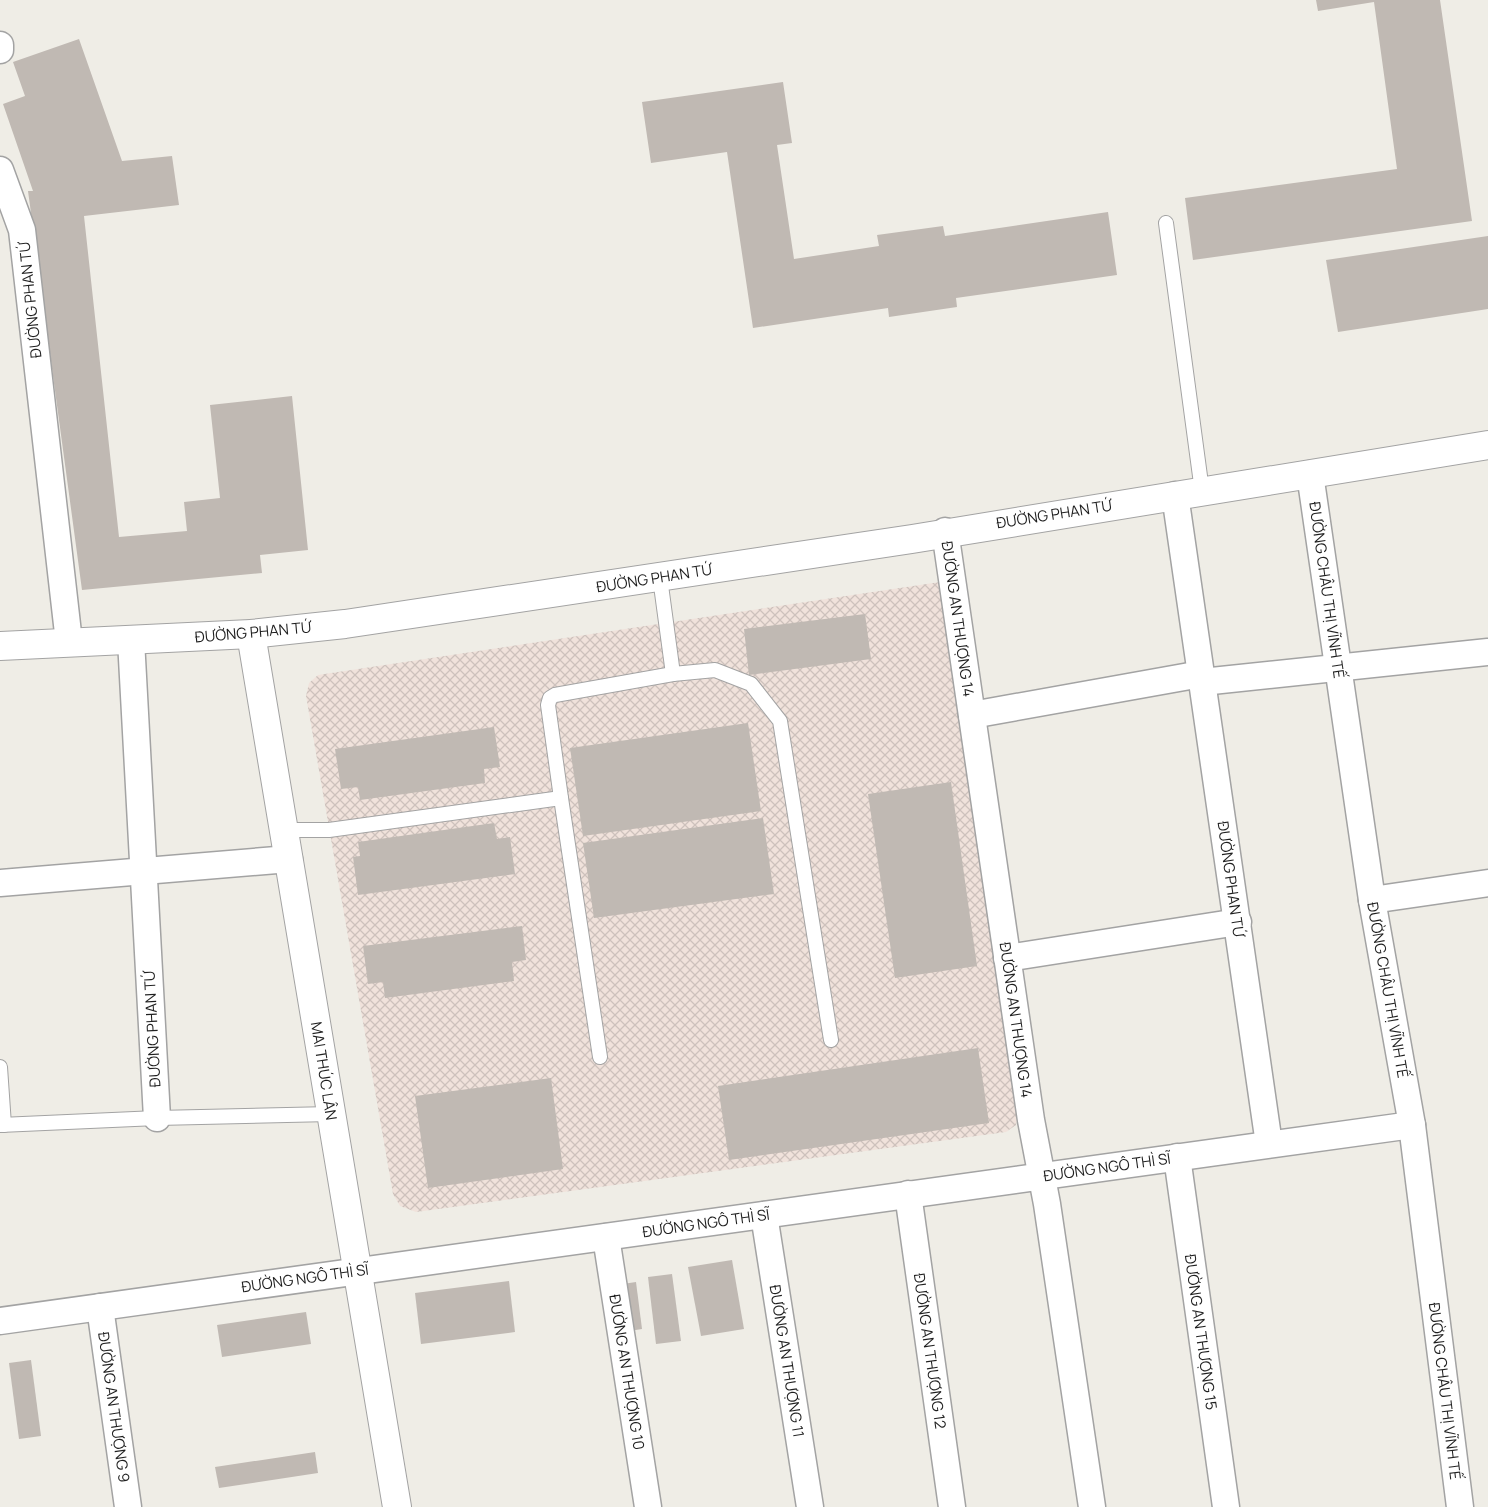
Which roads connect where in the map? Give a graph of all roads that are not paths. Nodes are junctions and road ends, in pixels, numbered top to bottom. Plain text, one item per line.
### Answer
1 (0, 45) edge
2 (0, 50) edge
3 (0, 170) edge
4 (1166, 223) dead end
5 (1488, 445) edge
6 (1310, 474) junction
7 (1202, 491) junction
8 (1175, 495) junction
9 (946, 532) junction
10 (660, 578) junction
11 (251, 634) junction
12 (131, 640) junction
13 (69, 642) junction
14 (0, 646) edge
15 (1488, 652) edge
16 (1338, 668) junction
17 (673, 674) junction
18 (1202, 678) junction
19 (972, 715) junction
20 (562, 798) junction
21 (284, 830) junction
22 (289, 859) junction
23 (143, 870) junction
24 (0, 883) edge
25 (1488, 883) edge
26 (1372, 900) junction
27 (1238, 922) junction
28 (1007, 958) junction
29 (831, 1040) dead end
30 (600, 1057) dead end
31 (0, 1067) edge
32 (331, 1114) junction
33 (157, 1118) junction
34 (1412, 1124) junction
35 (2, 1125) edge
36 (1269, 1144) junction
37 (1177, 1157) junction
38 (1043, 1176) junction
39 (908, 1194) junction
40 (764, 1215) junction
41 (606, 1237) junction
42 (358, 1271) junction
43 (100, 1307) junction
44 (0, 1321) edge
45 (128, 1507) edge
46 (397, 1507) edge
47 (648, 1507) edge
48 (810, 1507) edge
49 (952, 1507) edge
50 (1092, 1507) edge
51 (1226, 1507) edge
52 (1460, 1507) edge

1 - 2 street
3 - 13 street, ĐƯỜNG PHAN TỨ
4 - 7 lane
5 - 6 street, ĐƯỜNG PHAN TỨ
6 - 7 street, ĐƯỜNG PHAN TỨ
6 - 16 street, ĐƯỜNG CHÂU THỊ VĨNH TẾ
7 - 8 street, ĐƯỜNG PHAN TỨ
8 - 9 street, ĐƯỜNG PHAN TỨ
8 - 18 street, ĐƯỜNG PHAN TỨ
9 - 10 street, ĐƯỜNG PHAN TỨ
9 - 19 street, ĐƯỜNG AN THƯỢNG 14
10 - 11 street, ĐƯỜNG PHAN TỨ
10 - 17 lane
11 - 12 street, ĐƯỜNG PHAN TỨ
11 - 21 street, MAI THÚC LÂN
12 - 13 street, ĐƯỜNG PHAN TỨ
12 - 23 street, ĐƯỜNG PHAN TỨ
13 - 14 street, ĐƯỜNG PHAN TỨ
15 - 16 street
16 - 18 street
16 - 26 street, ĐƯỜNG CHÂU THỊ VĨNH TẾ
17 - 20 lane
17 - 29 lane
18 - 19 street
18 - 27 street, ĐƯỜNG PHAN TỨ
19 - 28 street, ĐƯỜNG AN THƯỢNG 14
20 - 21 lane
20 - 30 lane
21 - 22 street, MAI THÚC LÂN
22 - 23 street
22 - 32 street, MAI THÚC LÂN
23 - 24 street
23 - 33 street, ĐƯỜNG PHAN TỨ
25 - 26 street
26 - 34 street, ĐƯỜNG CHÂU THỊ VĨNH TẾ
27 - 28 street
27 - 36 street, ĐƯỜNG PHAN TỨ
28 - 38 street, ĐƯỜNG AN THƯỢNG 14
31 - 35 lane
32 - 33 lane
32 - 42 street, MAI THÚC LÂN
33 - 35 lane
34 - 36 street, ĐƯỜNG NGÔ THÌ SĨ
34 - 52 street, ĐƯỜNG CHÂU THỊ VĨNH TẾ
36 - 37 street, ĐƯỜNG NGÔ THÌ SĨ
37 - 38 street, ĐƯỜNG NGÔ THÌ SĨ
37 - 51 street, ĐƯỜNG AN THƯỢNG 15
38 - 39 street, ĐƯỜNG NGÔ THÌ SĨ
38 - 50 street, ĐƯỜNG AN THƯỢNG 14
39 - 40 street, ĐƯỜNG NGÔ THÌ SĨ
39 - 49 street, ĐƯỜNG AN THƯỢNG 12
40 - 41 street, ĐƯỜNG NGÔ THÌ SĨ
40 - 48 street, ĐƯỜNG AN THƯỢNG 11
41 - 42 street, ĐƯỜNG NGÔ THÌ SĨ
41 - 47 street, ĐƯỜNG AN THƯỢNG 10
42 - 43 street, ĐƯỜNG NGÔ THÌ SĨ
42 - 46 street, MAI THÚC LÂN
43 - 44 street, ĐƯỜNG NGÔ THÌ SĨ
43 - 45 street, ĐƯỜNG AN THƯỢNG 9

